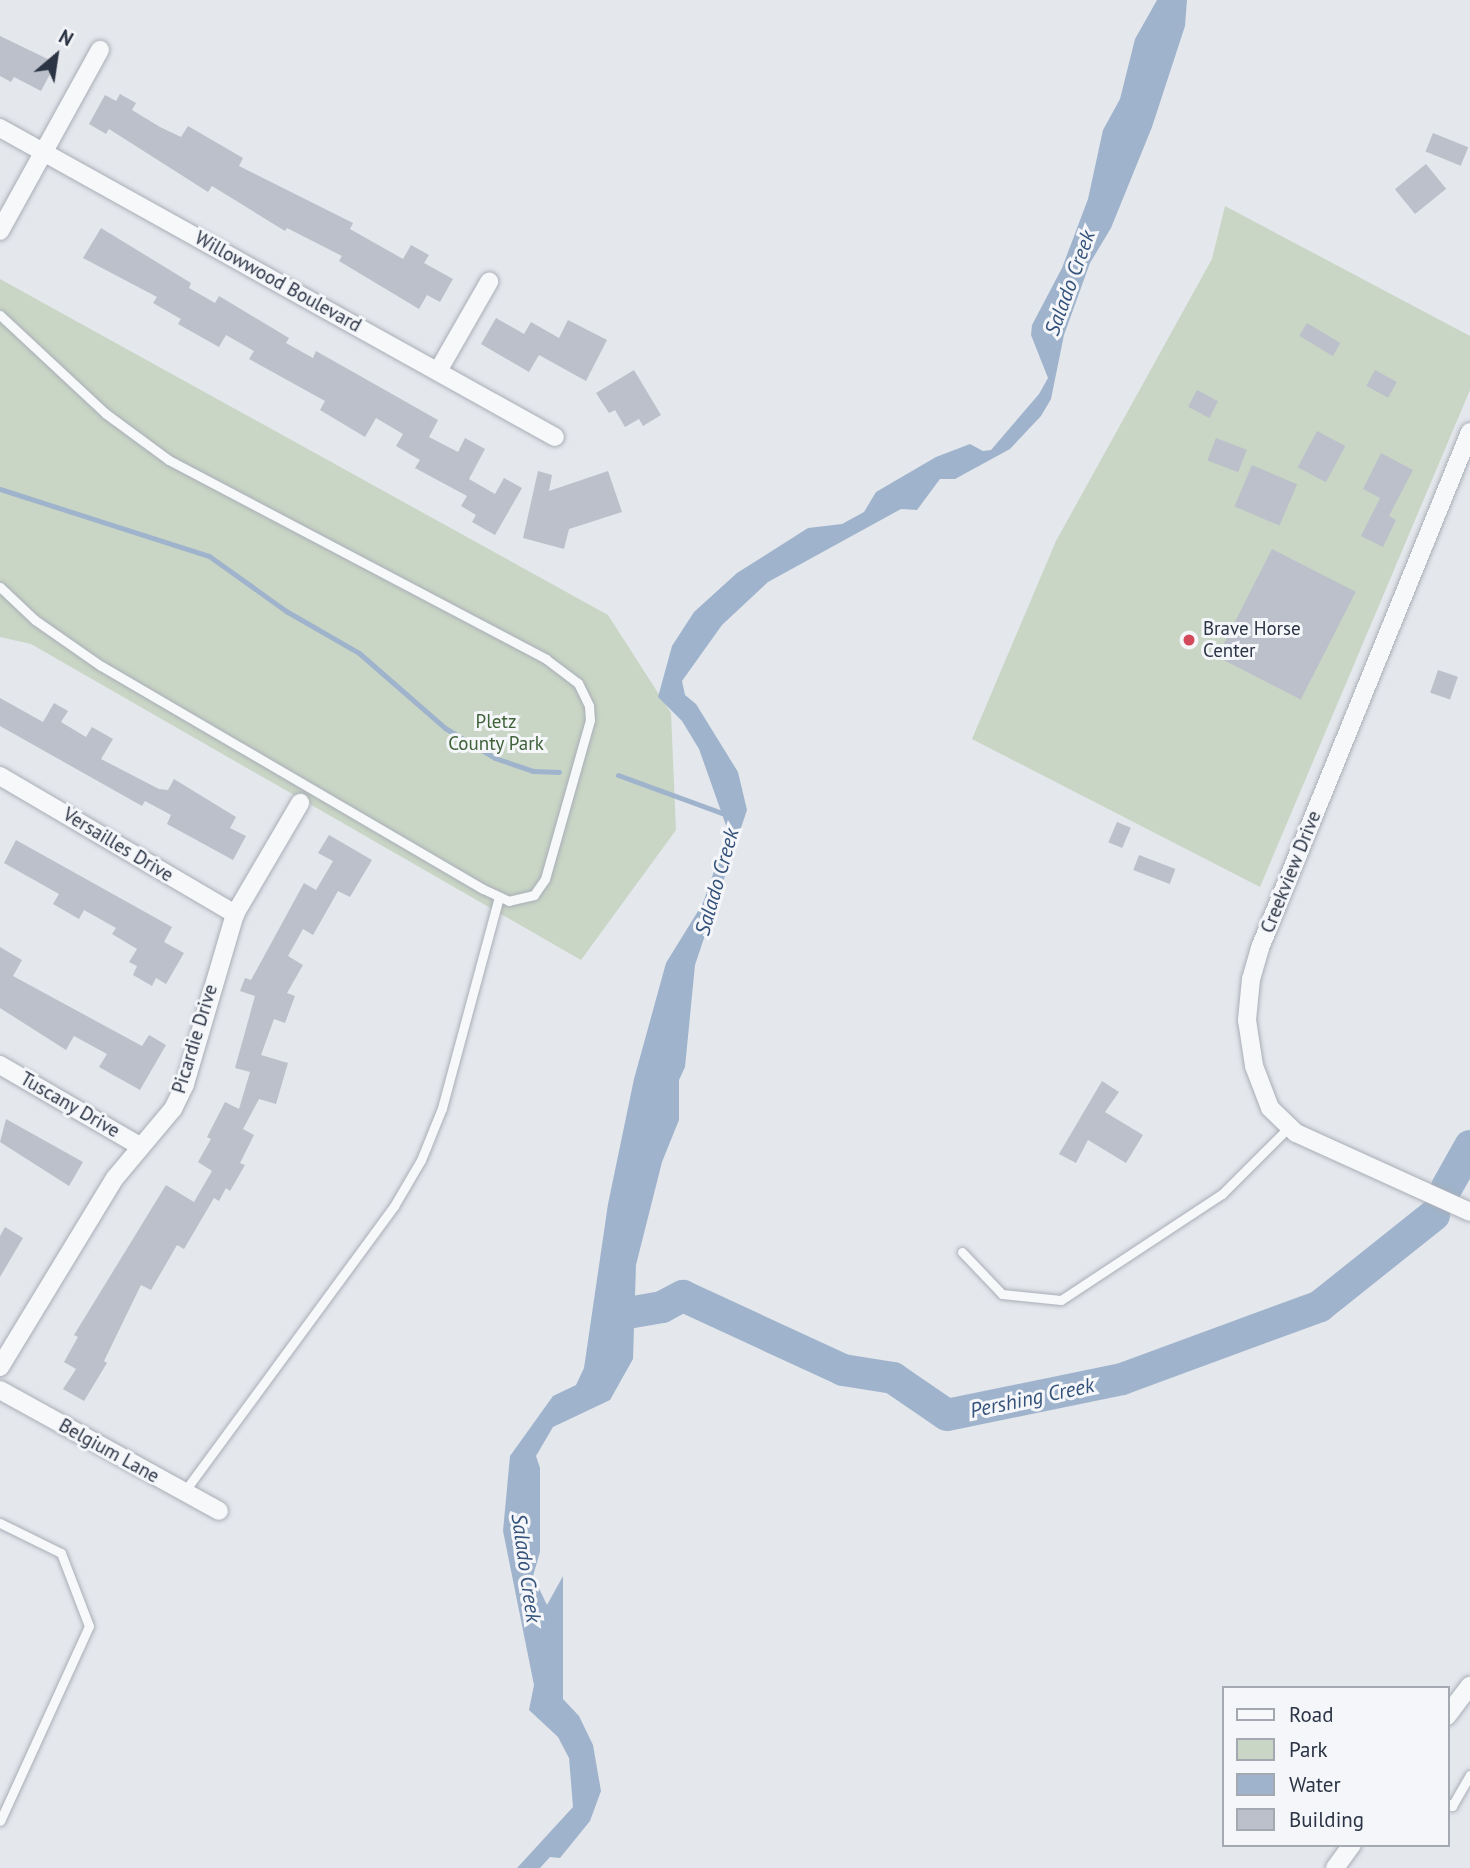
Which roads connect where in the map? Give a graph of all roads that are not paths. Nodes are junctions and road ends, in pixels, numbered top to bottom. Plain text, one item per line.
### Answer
1 (100, 50) dead end
2 (0, 128) edge
3 (44, 152) junction
4 (0, 230) edge
5 (489, 282) dead end
6 (0, 315) edge
7 (438, 371) junction
8 (1470, 432) edge
9 (555, 437) dead end
10 (0, 587) edge
11 (0, 776) edge
12 (300, 803) dead end
13 (499, 897) junction
14 (235, 914) junction
15 (0, 1065) edge
16 (1289, 1127) junction
17 (140, 1146) junction
18 (1470, 1212) edge
19 (962, 1252) dead end
20 (0, 1367) edge
21 (0, 1390) edge
22 (184, 1492) junction
23 (219, 1511) dead end
24 (0, 1523) edge
25 (1469, 1689) edge
26 (1449, 1714) edge
27 (1470, 1775) edge
28 (1449, 1804) edge
29 (0, 1821) edge
30 (1351, 1847) edge
31 (1336, 1867) edge

1 - 3 street
2 - 3 street, Willowwood Boulevard
3 - 4 street
3 - 7 street, Willowwood Boulevard
5 - 7 street
6 - 13 lane
7 - 9 street, Willowwood Boulevard
8 - 16 street, Creekview Drive
10 - 13 lane
11 - 14 street, Versailles Drive
12 - 14 street, Picardie Drive
13 - 22 lane
14 - 17 street, Picardie Drive
15 - 17 street, Tuscany Drive
16 - 18 street, Creekview Drive
16 - 19 lane
17 - 20 street, Picardie Drive
21 - 22 street, Belgium Lane
22 - 23 street, Belgium Lane
24 - 29 lane
25 - 26 street
27 - 28 lane
30 - 31 street

